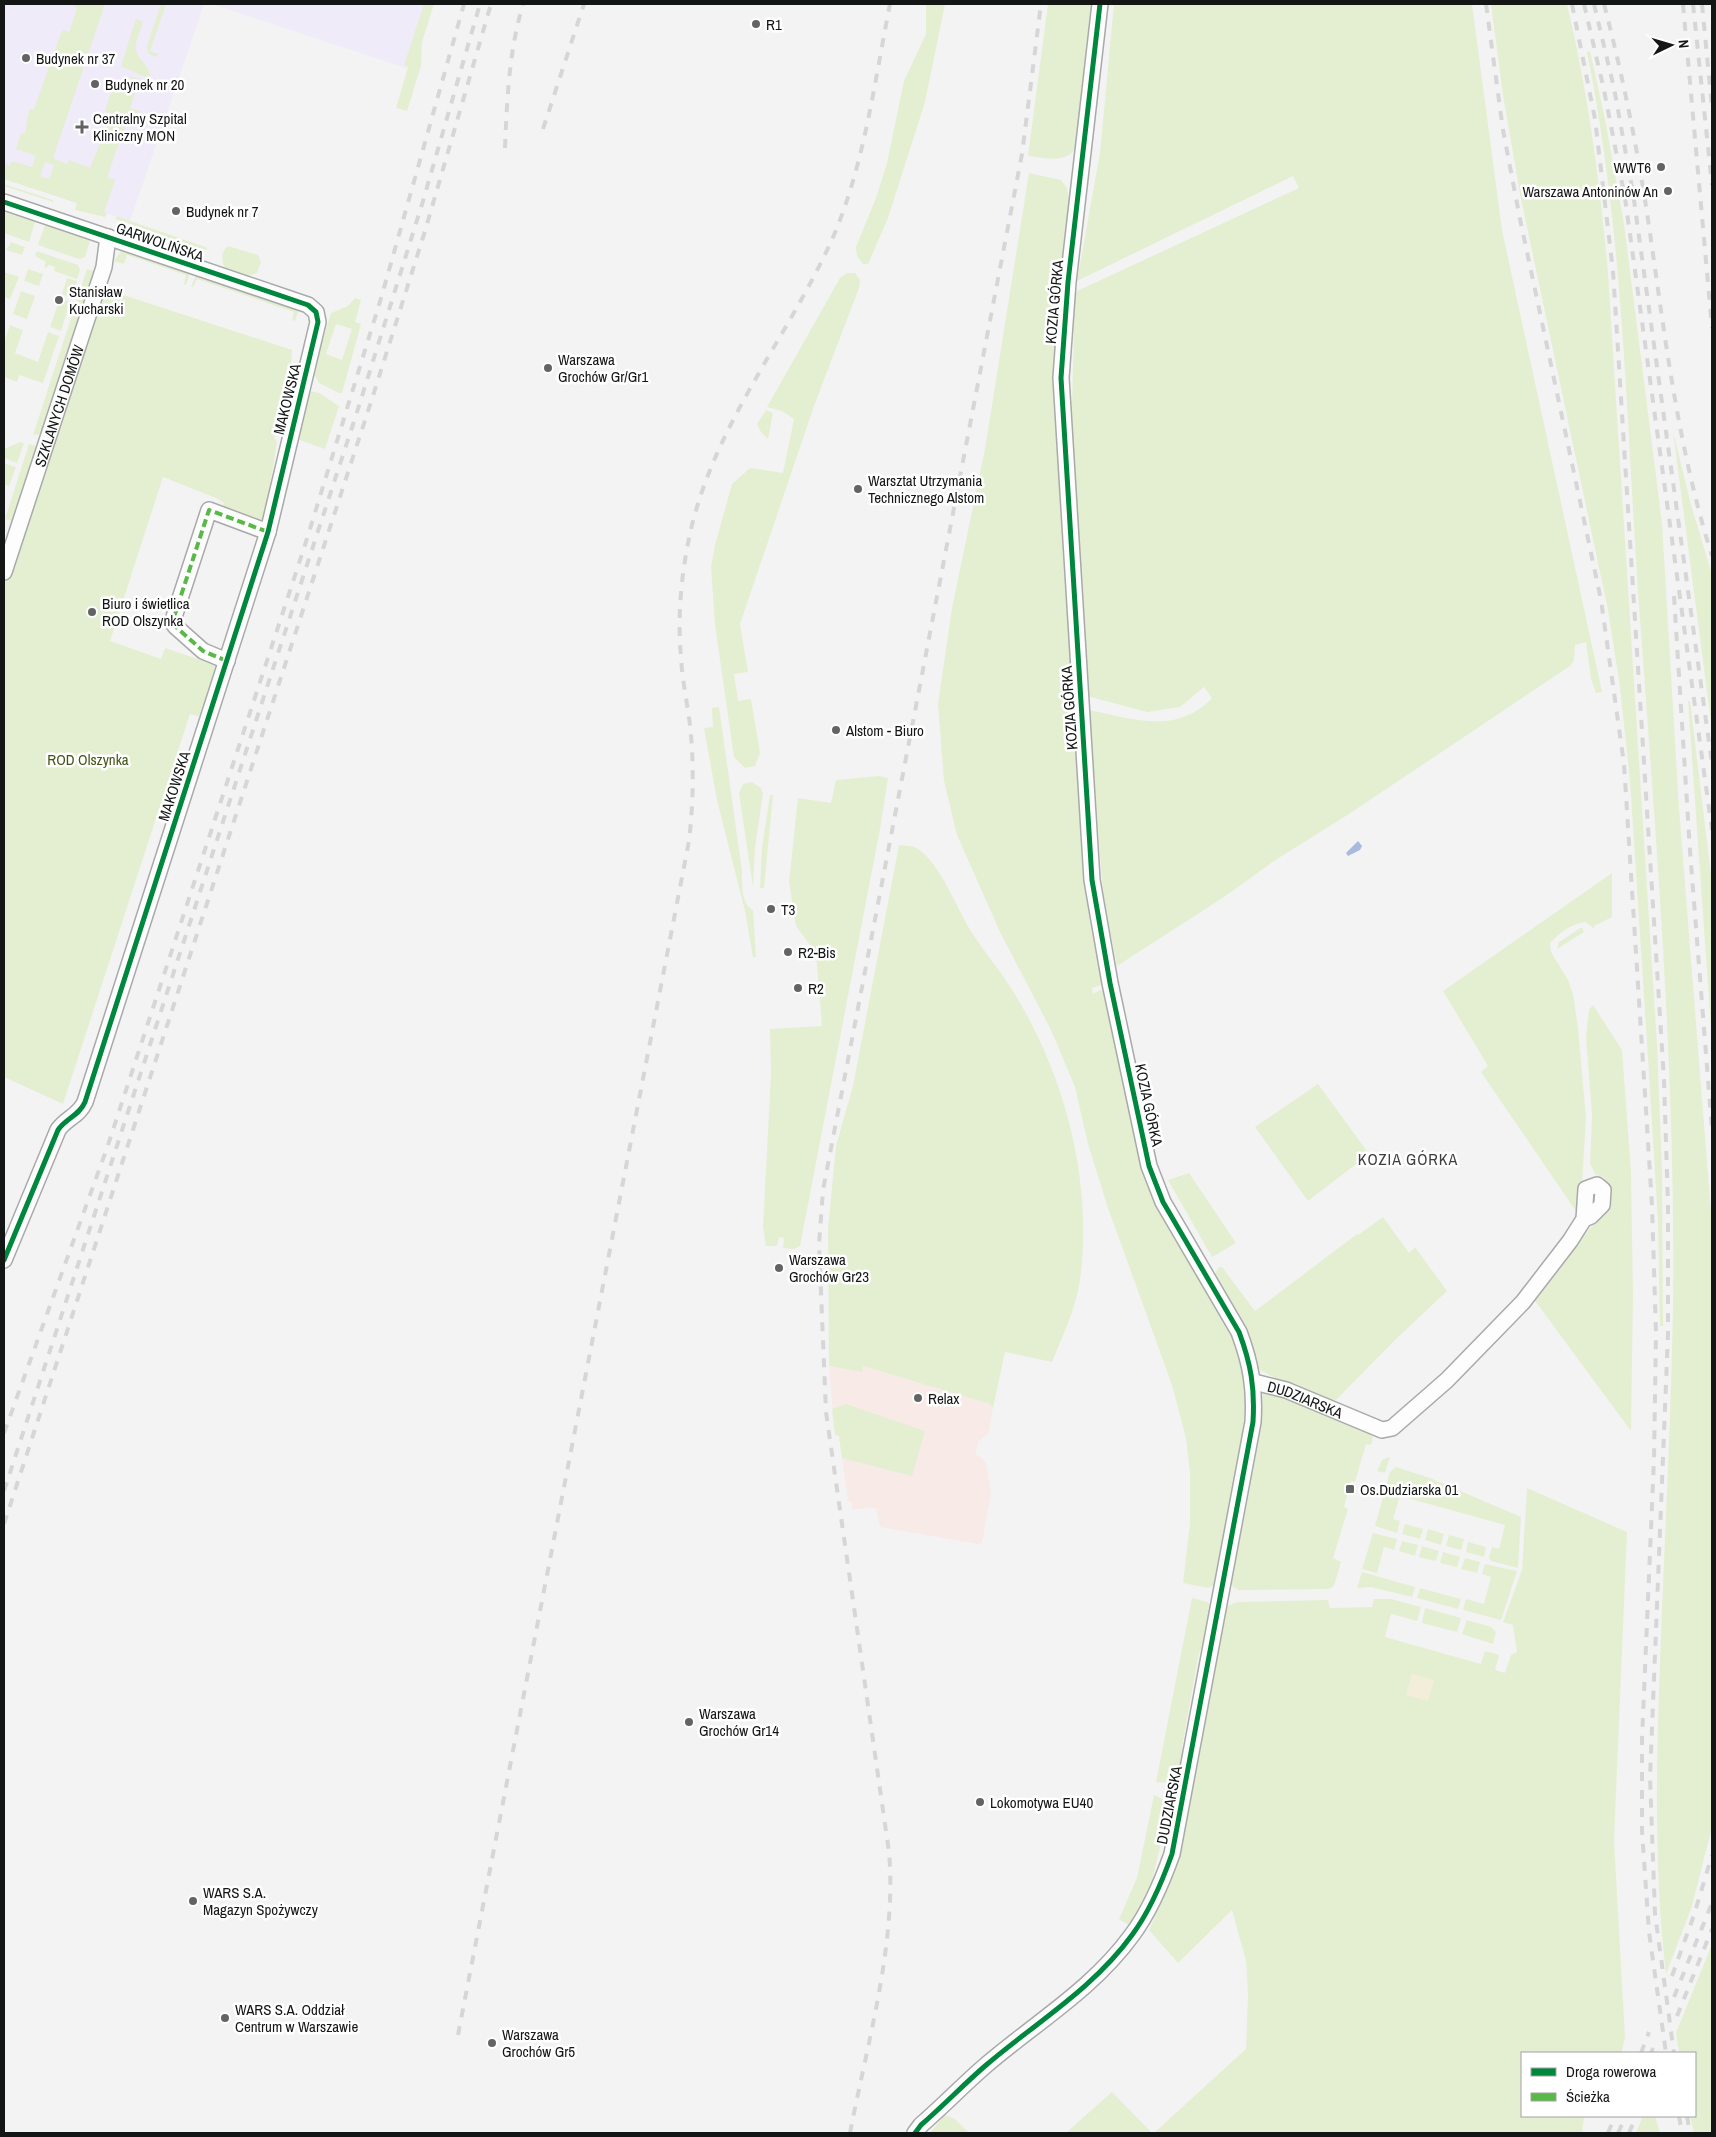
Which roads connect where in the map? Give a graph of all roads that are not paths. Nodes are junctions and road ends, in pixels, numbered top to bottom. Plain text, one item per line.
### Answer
1 (1100, 4) edge
2 (4, 202) edge
3 (108, 237) junction
4 (308, 305) joint
5 (268, 532) junction
6 (4, 572) edge
7 (227, 661) junction
8 (1584, 1219) dead end
9 (4, 1260) edge
10 (1254, 1382) junction
11 (915, 2133) edge

1 - 10 street, KOZIA GÓRKA
2 - 3 street, GARWOLIŃSKA
3 - 4 street, GARWOLIŃSKA
3 - 6 street, SZKLANYCH DOMÓW
4 - 5 street, MAKOWSKA
5 - 7 street, MAKOWSKA
5 - 7 street
7 - 9 street, MAKOWSKA
8 - 10 street, DUDZIARSKA
10 - 11 street, DUDZIARSKA

